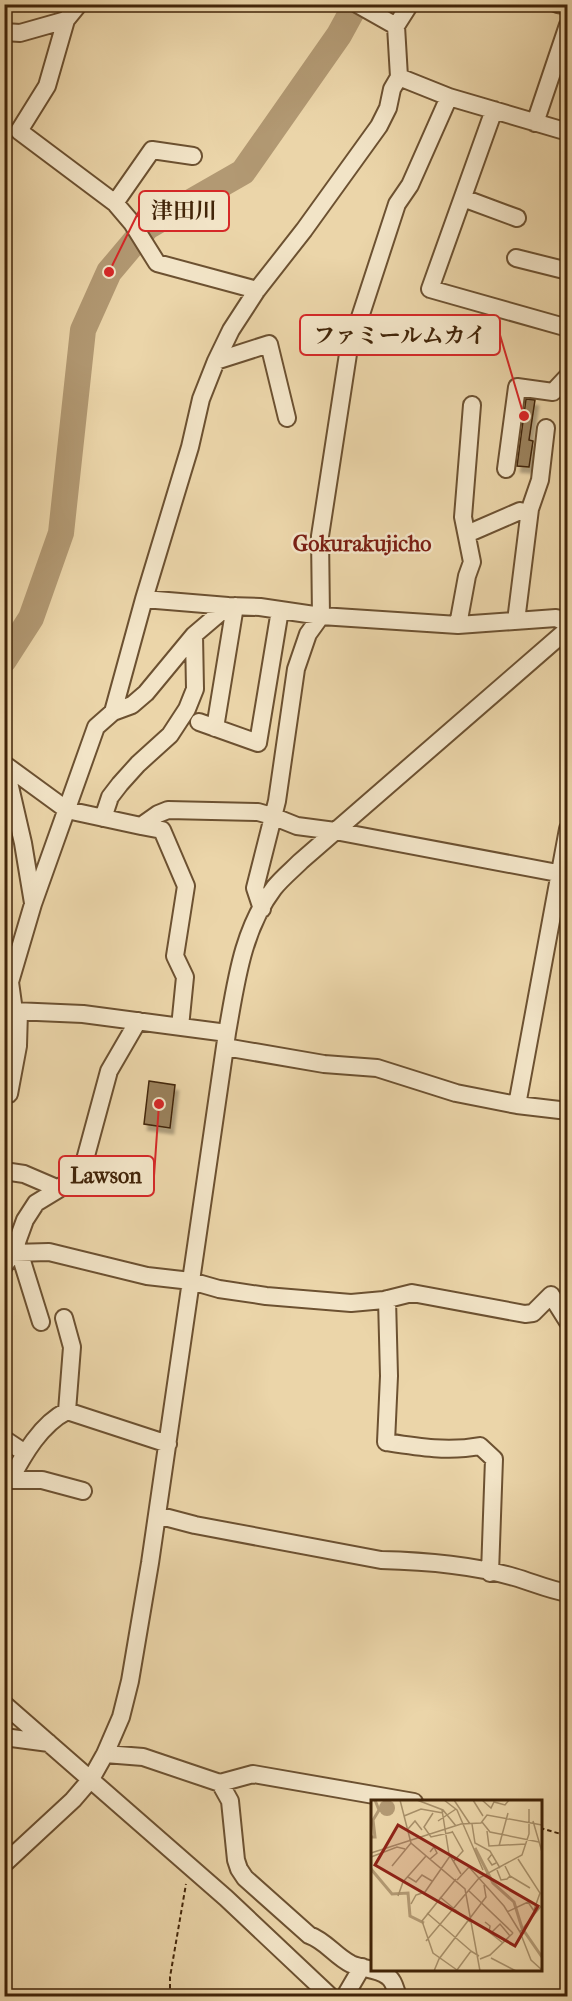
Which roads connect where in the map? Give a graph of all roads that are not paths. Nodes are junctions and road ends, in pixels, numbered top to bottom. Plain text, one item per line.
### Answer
1 (79, 4) edge
2 (357, 4) edge
3 (410, 4) edge
4 (557, 4) edge
5 (567, 6) edge
6 (66, 20) junction
7 (567, 25) edge
8 (396, 26) junction
9 (4, 32) edge
10 (399, 77) junction
11 (449, 97) junction
12 (494, 110) junction
13 (535, 123) junction
14 (567, 132) edge
15 (193, 156) dead end
16 (463, 198) junction
17 (115, 203) junction
18 (517, 218) dead end
19 (516, 258) dead end
20 (567, 271) edge
21 (257, 290) junction
22 (567, 328) edge
23 (216, 361) junction
24 (567, 376) edge
25 (472, 405) dead end
26 (287, 417) dead end
27 (546, 428) dead end
28 (506, 469) dead end
29 (520, 511) dead end
30 (467, 534) junction
31 (144, 599) junction
32 (231, 606) junction
33 (280, 610) junction
34 (321, 616) junction
35 (516, 621) junction
36 (567, 623) edge
37 (458, 625) junction
38 (567, 629) edge
39 (194, 635) junction
40 (113, 711) junction
41 (199, 722) dead end
42 (215, 728) junction
43 (5, 765) edge
44 (67, 810) junction
45 (272, 816) junction
46 (103, 818) junction
47 (141, 826) junction
48 (567, 830) edge
49 (335, 831) junction
50 (564, 874) edge
51 (33, 904) junction
52 (262, 909) junction
53 (7, 982) edge
54 (19, 1011) junction
55 (138, 1021) junction
56 (180, 1027) junction
57 (226, 1040) junction
58 (9, 1094) dead end
59 (517, 1105) junction
60 (567, 1111) edge
61 (4, 1171) edge
62 (59, 1189) junction
63 (9, 1260) edge
64 (191, 1281) junction
65 (387, 1299) junction
66 (64, 1318) dead end
67 (41, 1322) dead end
68 (567, 1322) edge
69 (67, 1411) junction
70 (4, 1439) edge
71 (168, 1444) junction
72 (25, 1453) junction
73 (83, 1491) dead end
74 (157, 1515) junction
75 (490, 1573) junction
76 (567, 1593) edge
77 (4, 1704) edge
78 (4, 1737) edge
79 (49, 1743) junction
80 (105, 1754) junction
81 (91, 1779) junction
82 (220, 1783) junction
83 (402, 1800) edge
84 (4, 1864) edge
85 (362, 1967) junction
86 (371, 1970) edge
87 (374, 1971) edge
88 (330, 1996) edge
89 (345, 1996) edge
90 (398, 1996) edge

1 - 6 street
2 - 8 street
3 - 8 street
4 - 5 street
6 - 9 street
6 - 17 street
7 - 13 street
8 - 10 street
10 - 11 street
10 - 21 street
11 - 12 street
11 - 34 street
12 - 13 street
12 - 16 street
13 - 14 street
15 - 17 street
16 - 18 street
16 - 22 street
17 - 21 street
19 - 20 street
21 - 23 street
23 - 26 street
23 - 31 street
24 - 28 street
25 - 30 street
27 - 35 street
29 - 30 street
30 - 37 street
31 - 32 street
31 - 40 street
32 - 33 street
32 - 39 street
32 - 42 street
33 - 34 street
33 - 42 street
34 - 37 street
34 - 45 street
35 - 36 street
35 - 37 street
38 - 49 street
39 - 40 street
39 - 46 street
40 - 44 street
41 - 42 street
43 - 44 street
43 - 51 street
44 - 46 street
44 - 51 street
45 - 47 street
45 - 49 street
45 - 52 street
46 - 47 street
47 - 56 street
48 - 50 street
49 - 50 street
49 - 52 street
50 - 59 street
51 - 53 street
52 - 57 street
53 - 54 street
54 - 55 street
54 - 58 street
55 - 56 street
55 - 62 street
56 - 57 street
57 - 59 street
57 - 64 street
59 - 60 street
61 - 62 street
62 - 63 street
63 - 64 street
63 - 67 street
64 - 65 street
64 - 71 street
65 - 68 street
65 - 75 street
66 - 69 street
69 - 71 street
69 - 72 street
70 - 72 street
71 - 74 street
72 - 73 street
74 - 75 street
74 - 80 street
75 - 76 street
77 - 79 street
78 - 79 street
79 - 81 street
80 - 81 street
80 - 82 street
81 - 84 street
81 - 88 street
82 - 83 street
82 - 85 street
85 - 86 street
85 - 89 street
87 - 90 street

